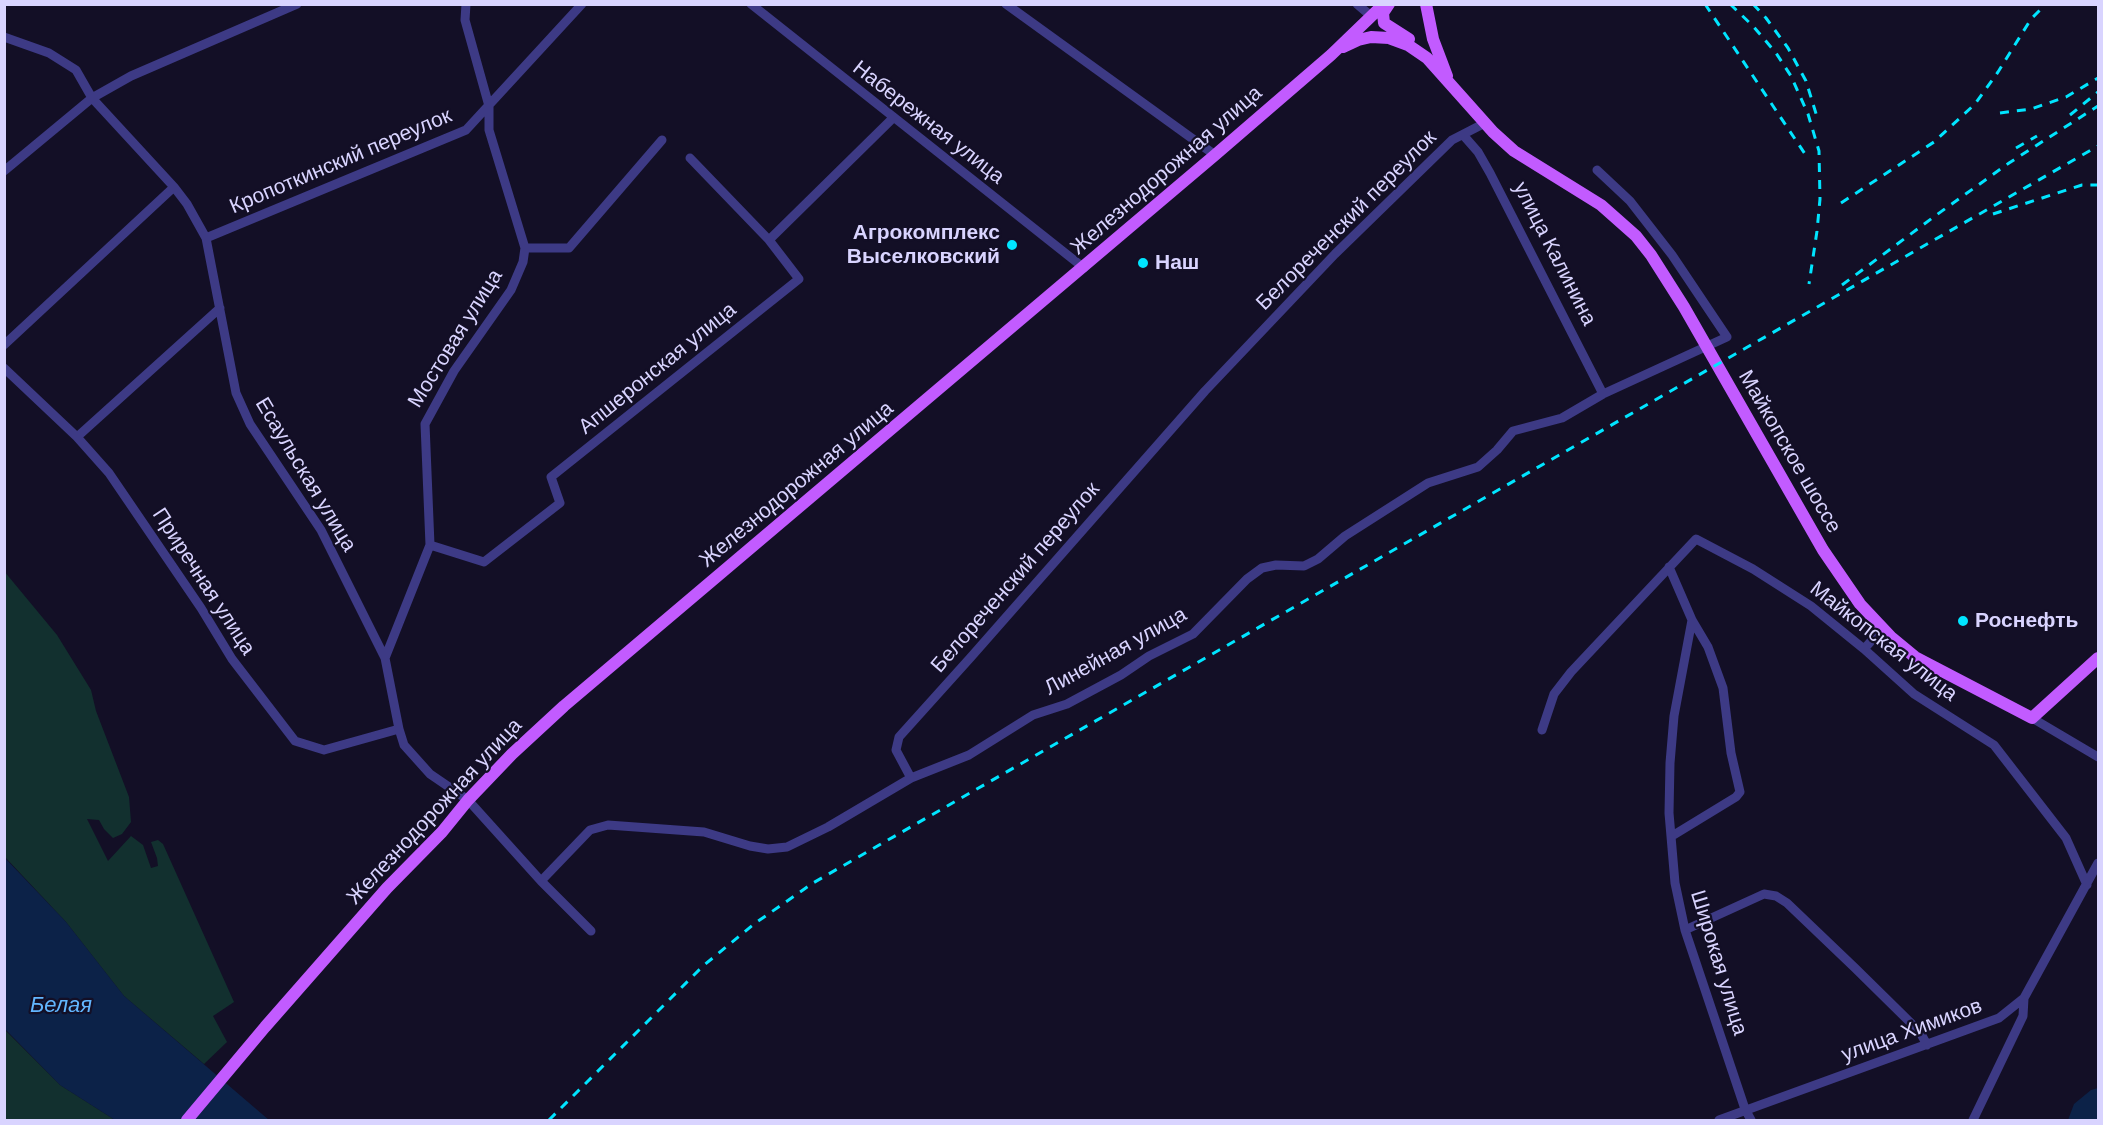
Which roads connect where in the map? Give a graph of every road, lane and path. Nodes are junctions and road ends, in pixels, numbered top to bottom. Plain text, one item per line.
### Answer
1 (297, 4) edge
2 (466, 4) edge
3 (582, 4) edge
4 (751, 4) edge
5 (1006, 4) edge
6 (1357, 4) edge
7 (1386, 4) edge
8 (1426, 4) edge
9 (1432, 4) edge
10 (1371, 16) junction
11 (1430, 30) junction
12 (4, 37) edge
13 (1331, 55) junction
14 (1427, 58) junction
15 (1450, 83) junction
16 (92, 98) junction
17 (489, 106) junction
18 (893, 118) junction
19 (1485, 123) junction
20 (1464, 136) junction
21 (662, 140) dead end
22 (1215, 155) junction
23 (4, 156) edge
24 (690, 158) dead end
25 (12, 164) junction
26 (1597, 170) dead end
27 (4, 171) edge
28 (174, 187) junction
29 (206, 238) junction
30 (769, 240) junction
31 (525, 248) junction
32 (1084, 268) junction
33 (220, 308) junction
34 (4, 345) edge
35 (4, 368) edge
36 (1603, 394) junction
37 (77, 437) junction
38 (430, 545) junction
39 (1669, 567) junction
40 (1692, 620) junction
41 (1882, 629) junction
42 (1864, 649) junction
43 (385, 658) junction
44 (2098, 658) edge
45 (2032, 718) junction
46 (399, 729) junction
47 (1542, 730) dead end
48 (2098, 757) edge
49 (911, 778) junction
50 (468, 800) junction
51 (1672, 836) junction
52 (2098, 863) edge
53 (541, 881) junction
54 (2087, 885) junction
55 (1685, 930) junction
56 (591, 931) dead end
57 (2024, 998) junction
58 (1927, 1045) junction
59 (1745, 1109) junction
60 (187, 1120) edge
61 (1719, 1120) edge
62 (1750, 1120) edge
63 (1973, 1120) edge

1 - 16 street
2 - 17 street
3 - 17 street, Кропоткинский переулок
4 - 18 street, Набережная улица
5 - 22 street
6 - 10 street
7 - 10 main road, Железнодорожная улица
7 - 14 main road
8 - 11 main road
9 - 11 main road
10 - 13 main road, Железнодорожная улица
11 - 15 main road
12 - 16 street, Есаульская улица
13 - 14 main road
13 - 22 main road, Железнодорожная улица
14 - 15 main road
15 - 19 main road
16 - 25 street
16 - 28 street, Есаульская улица
17 - 29 street, Кропоткинский переулок
17 - 31 street
18 - 30 street
18 - 32 street, Набережная улица
19 - 20 street, Белореченский переулок
19 - 41 main road, Майкопское шоссе
20 - 36 street, улица Калинина
20 - 49 street, Белореченский переулок
21 - 31 street
22 - 32 main road, Железнодорожная улица
23 - 25 street
24 - 30 street, Апшеронская улица
25 - 27 street
26 - 36 street, Линейная улица
28 - 29 street, Есаульская улица
28 - 34 street
29 - 33 street, Есаульская улица
30 - 38 street, Апшеронская улица
31 - 38 street, Мостовая улица
32 - 50 main road, Железнодорожная улица
33 - 37 street
33 - 43 street, Есаульская улица
35 - 37 street, Приречная улица
36 - 49 street, Линейная улица
37 - 46 street, Приречная улица
38 - 43 street, Мостовая улица
39 - 40 street
39 - 42 street, Майкопская улица
39 - 47 street
40 - 51 street, Широкая улица
40 - 51 street
41 - 42 street
41 - 45 main road, Майкопское шоссе
42 - 54 street, Майкопская улица
43 - 46 street, Есаульская улица
44 - 45 main road
45 - 48 street, Майкопское шоссе
46 - 50 street, Есаульская улица
49 - 53 street
50 - 53 street, Есаульская улица
50 - 60 main road, Железнодорожная улица
51 - 55 street, Широкая улица
52 - 54 street, улица Химиков
53 - 56 street, Есаульская улица
54 - 57 street, улица Химиков
55 - 58 street
55 - 59 street, Широкая улица
57 - 58 street, улица Химиков
57 - 63 street
58 - 59 street, улица Химиков
59 - 61 street, улица Химиков
59 - 62 street, Широкая улица

